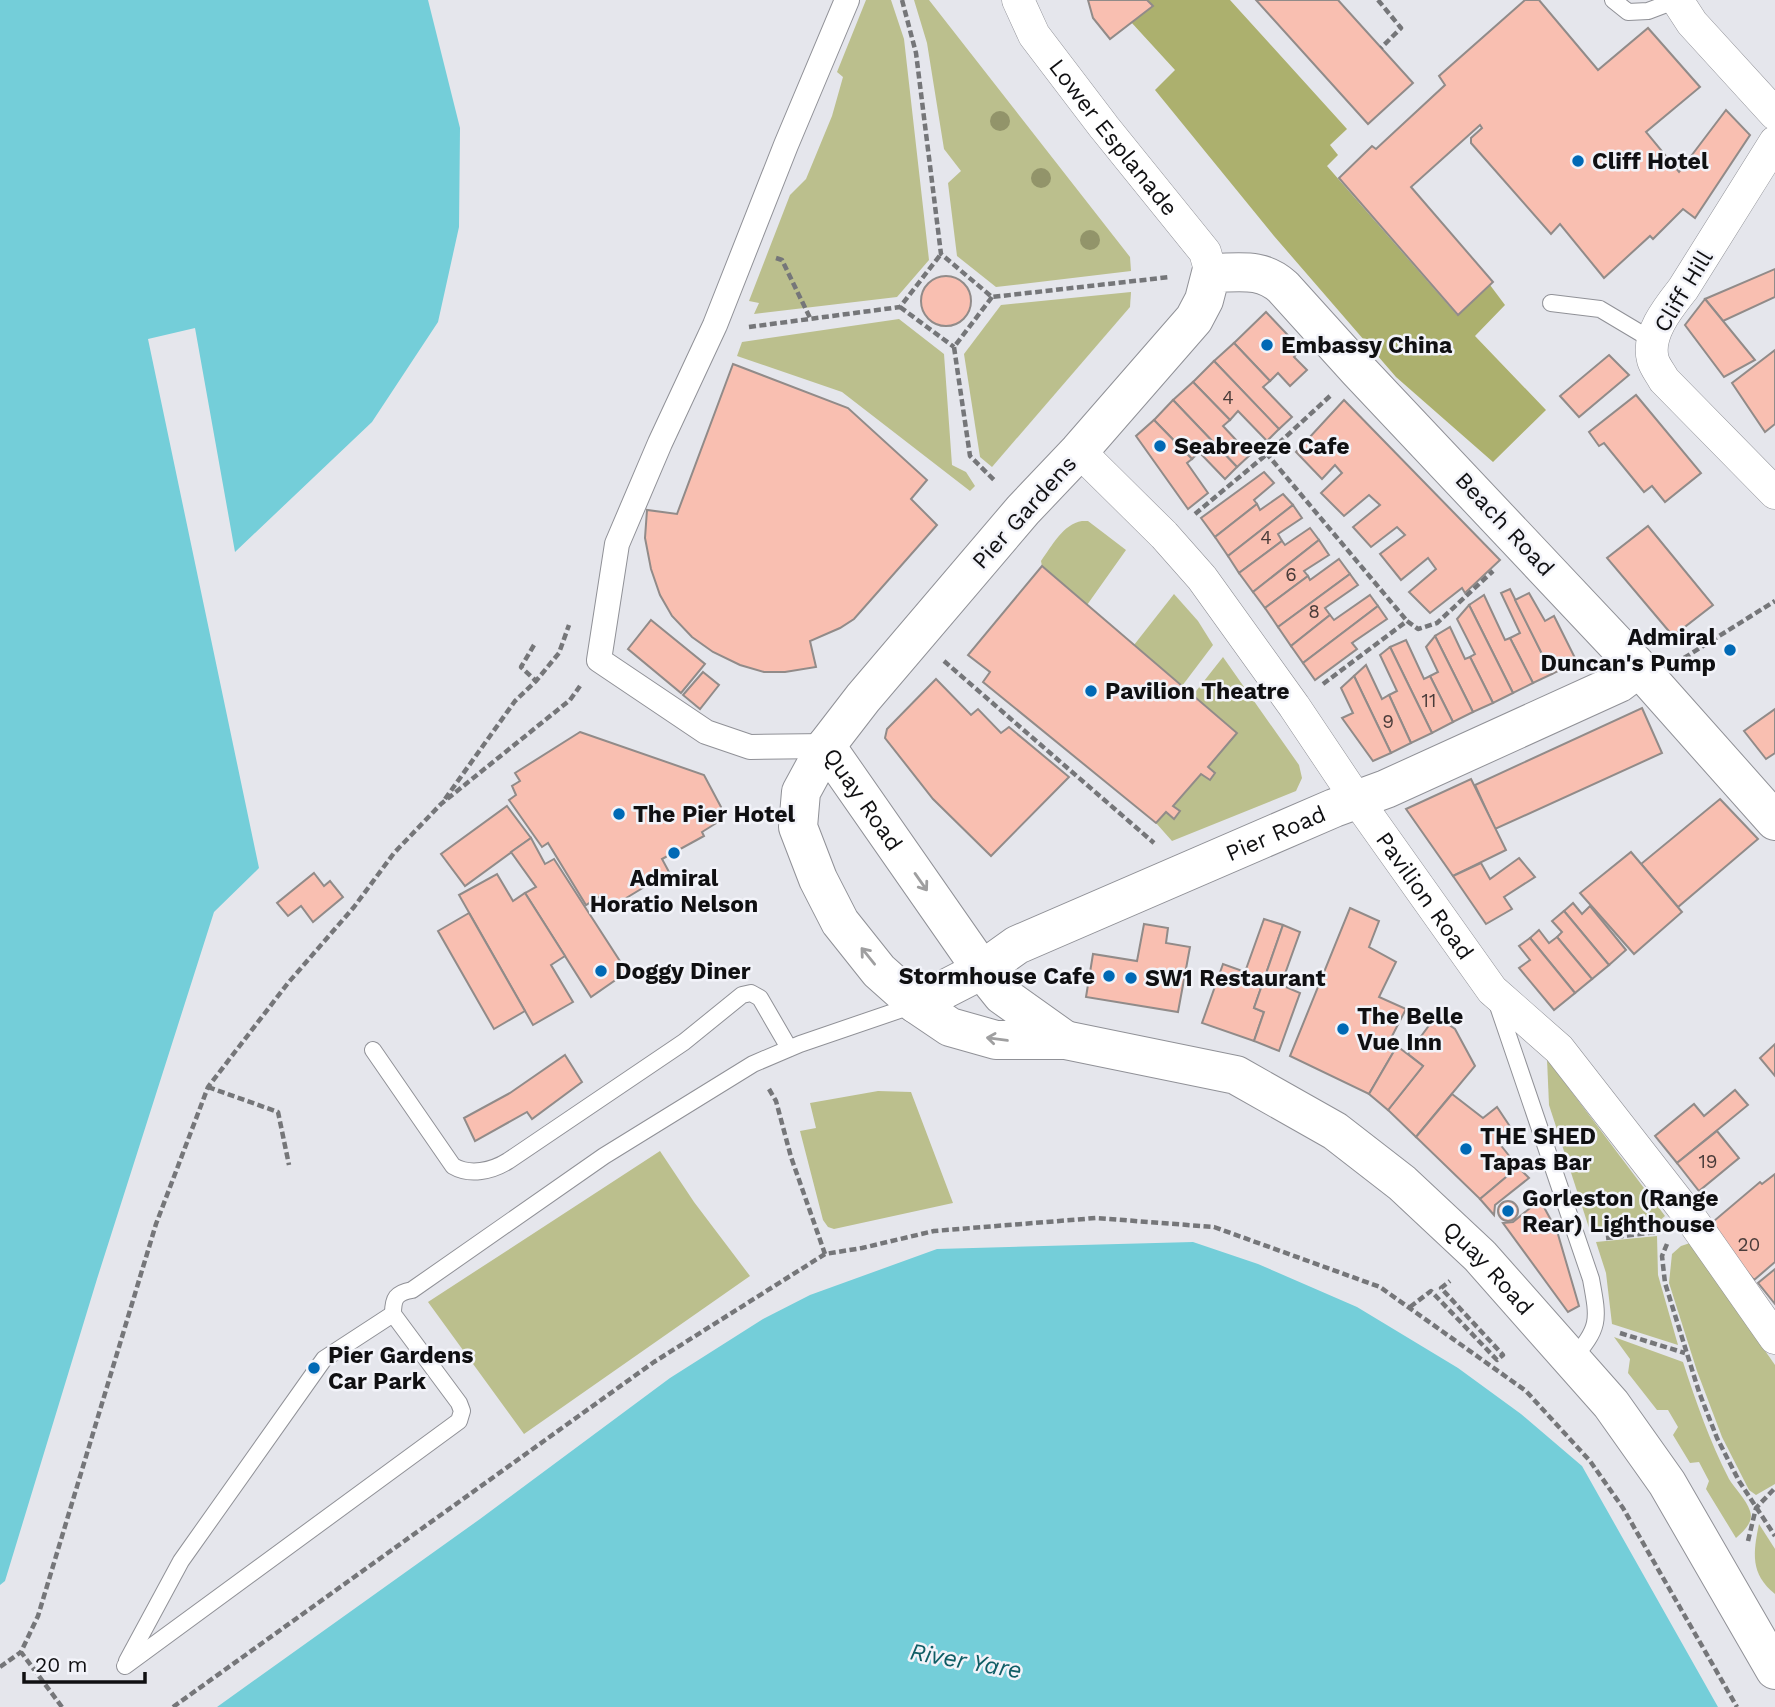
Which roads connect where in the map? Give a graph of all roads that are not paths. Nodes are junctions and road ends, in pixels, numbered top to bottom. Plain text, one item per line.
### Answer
1 (847, 0) edge
2 (1018, 0) edge
3 (1613, 0) edge
4 (1677, 0) edge
5 (1775, 114) edge
6 (1775, 142) edge
7 (1211, 273) junction
8 (1550, 303) dead end
9 (1652, 340) junction
10 (1079, 451) junction
11 (1775, 493) edge
12 (1639, 668) junction
13 (826, 746) junction
14 (1357, 800) junction
15 (1775, 821) edge
16 (982, 970) junction
17 (1492, 990) junction
18 (916, 1004) junction
19 (1065, 1041) junction
20 (789, 1048) junction
21 (373, 1050) dead end
22 (393, 1314) junction
23 (1775, 1338) edge
24 (1581, 1350) junction
25 (1775, 1670) edge

1 - 13 street
2 - 7 street, Lower Esplanade
3 - 4 lane
4 - 5 street
6 - 9 street, Cliff Hill
7 - 10 street, Pier Gardens
7 - 12 street, Beach Road
8 - 9 lane
9 - 11 street, Cliff Hill
10 - 13 street, Pier Gardens
10 - 14 street, Pavilion Road
12 - 14 street, Pier Road
12 - 15 street, Beach Road
13 -> 16 street, Quay Road
18 -> 13 street, Quay Road
14 - 16 street, Pier Road
14 - 17 street, Pavilion Road
16 - 18 street, Pier Road
16 - 19 street, Quay Road
17 - 23 street, Pavilion Road
17 - 24 lane
19 -> 18 street, Quay Road
18 - 20 lane
19 - 24 street, Quay Road
20 - 21 lane
20 - 22 lane
22 - 22 lane
24 - 25 street, Quay Road

